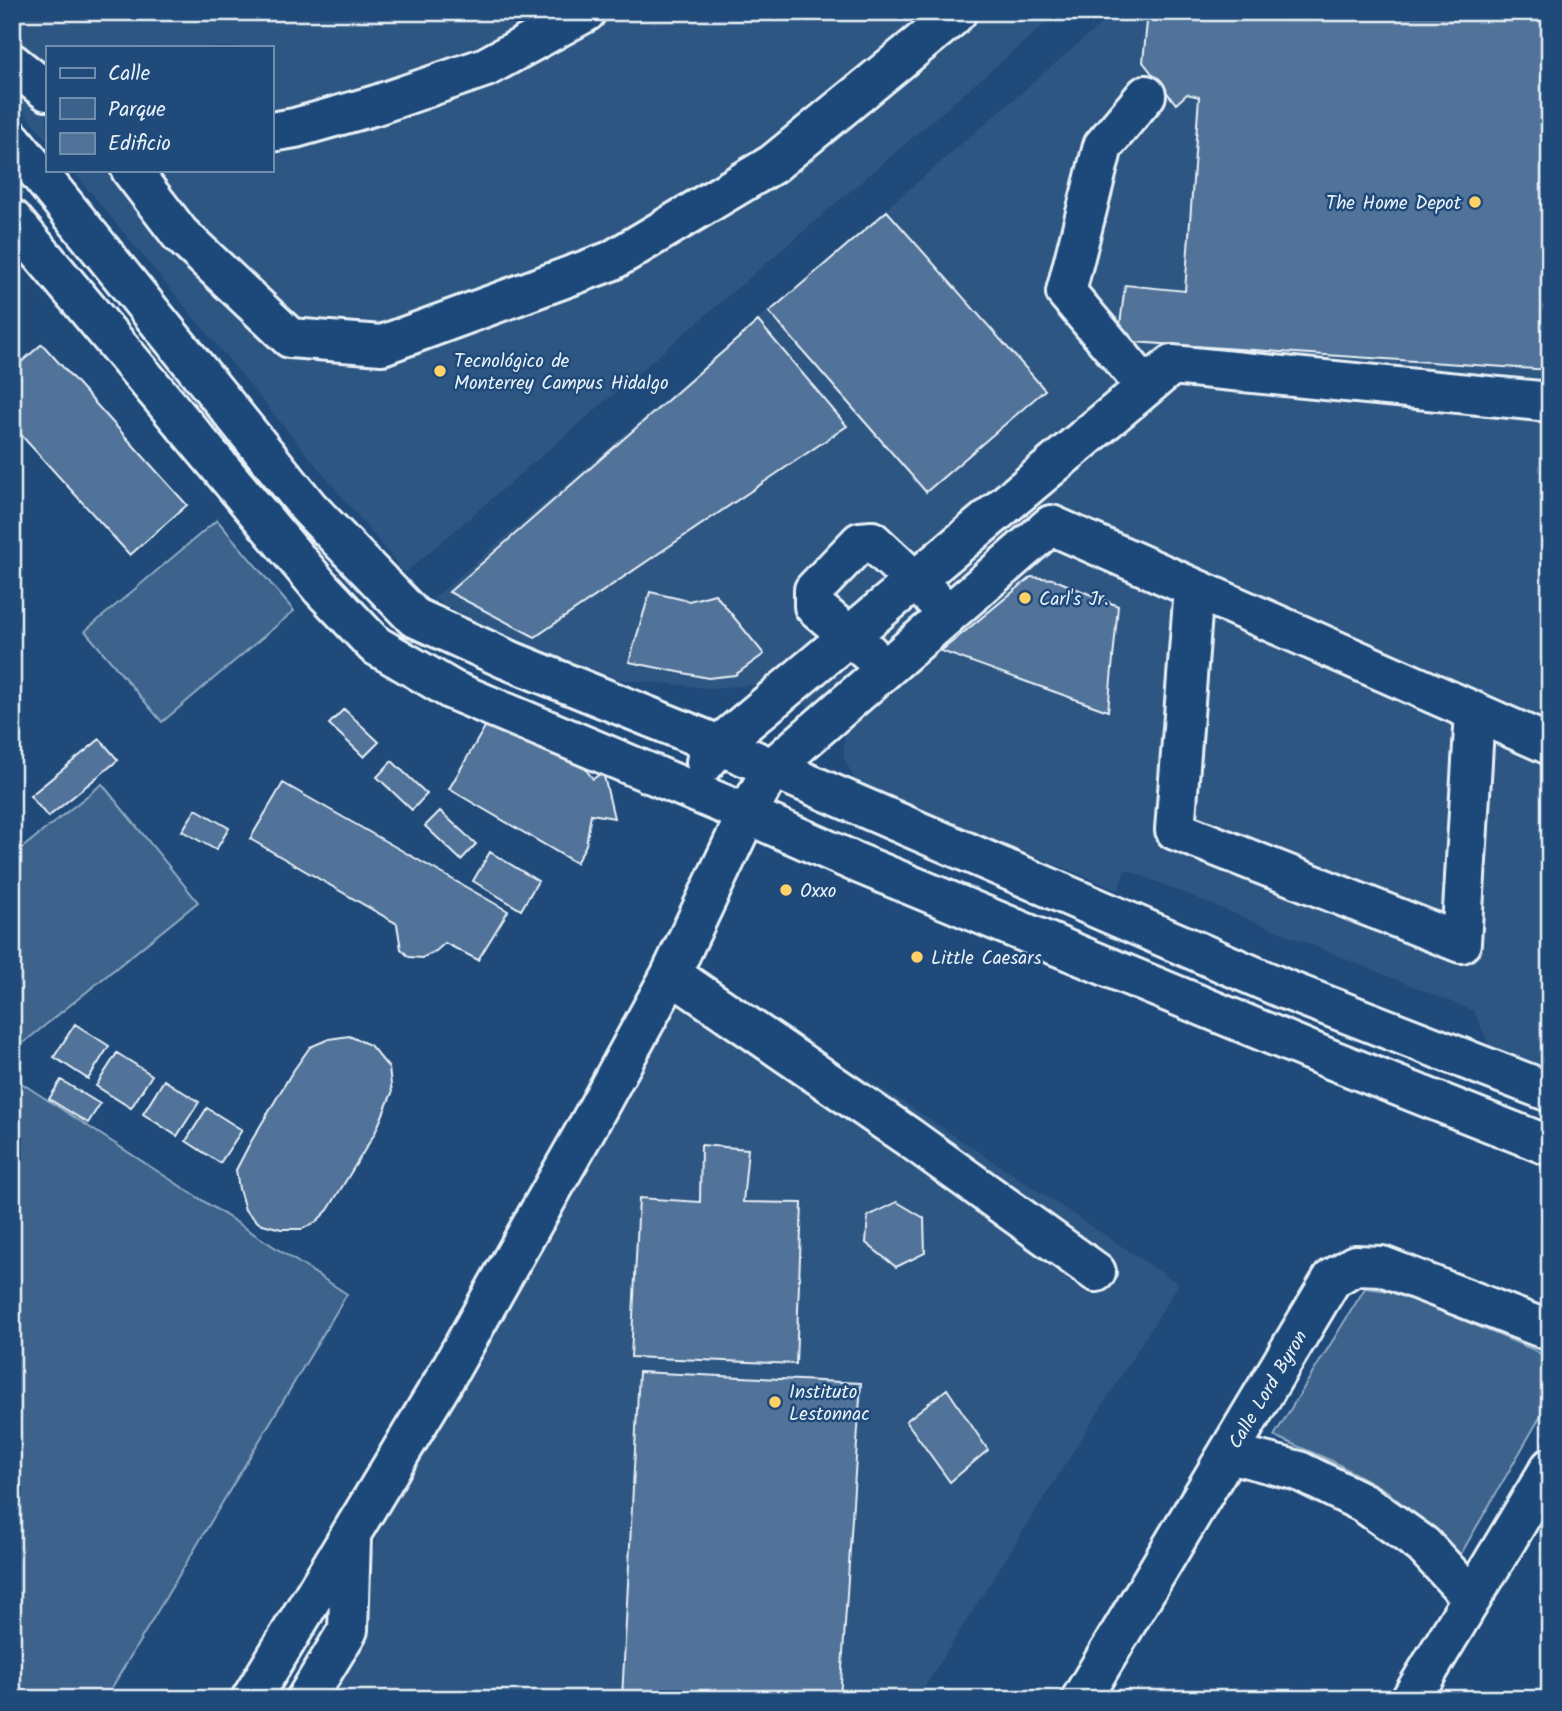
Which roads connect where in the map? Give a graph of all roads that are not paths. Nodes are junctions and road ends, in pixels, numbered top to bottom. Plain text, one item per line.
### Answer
1 (586, 12) edge
2 (957, 12) edge
3 (12, 63) edge
4 (46, 89) edge
5 (1146, 95) dead end
6 (273, 132) edge
7 (12, 140) edge
8 (133, 172) edge
9 (12, 219) edge
10 (1146, 387) junction
11 (1550, 402) edge
12 (1010, 502) junction
13 (1051, 525) junction
14 (915, 581) junction
15 (1194, 588) junction
16 (950, 613) junction
17 (849, 637) junction
18 (887, 668) junction
19 (765, 707) junction
20 (1475, 712) junction
21 (663, 723) junction
22 (719, 745) junction
23 (1550, 745) edge
24 (772, 768) junction
25 (685, 788) junction
26 (747, 814) junction
27 (671, 974) junction
28 (1550, 1092) edge
29 (1550, 1146) edge
30 (1096, 1272) dead end
31 (1550, 1331) edge
32 (1229, 1453) junction
33 (1550, 1468) edge
34 (351, 1534) junction
35 (1472, 1598) junction
36 (251, 1699) edge
37 (306, 1699) edge
38 (1081, 1699) edge
39 (1411, 1699) edge

1 - 6 street
2 - 8 street
3 - 4 street
5 - 10 street
7 - 21 street
9 - 25 street
10 - 11 street
10 - 12 street
12 - 13 street
12 - 14 street
13 - 15 street
13 - 16 street
14 - 16 street
14 - 17 street
14 - 17 street
15 - 20 street
15 - 20 street
16 - 18 street
17 - 18 street
17 - 19 street
18 - 24 street
19 - 21 street
19 - 22 street
20 - 23 street
21 - 22 street
22 - 24 street
22 - 25 street
24 - 26 street
24 - 28 street
25 - 26 street
26 - 27 street
26 - 29 street
27 - 30 street
27 - 34 street
31 - 32 street, Calle Lord Byron
32 - 35 street
32 - 38 street, Calle Lord Byron
33 - 35 street
34 - 36 street
34 - 37 street
35 - 39 street

